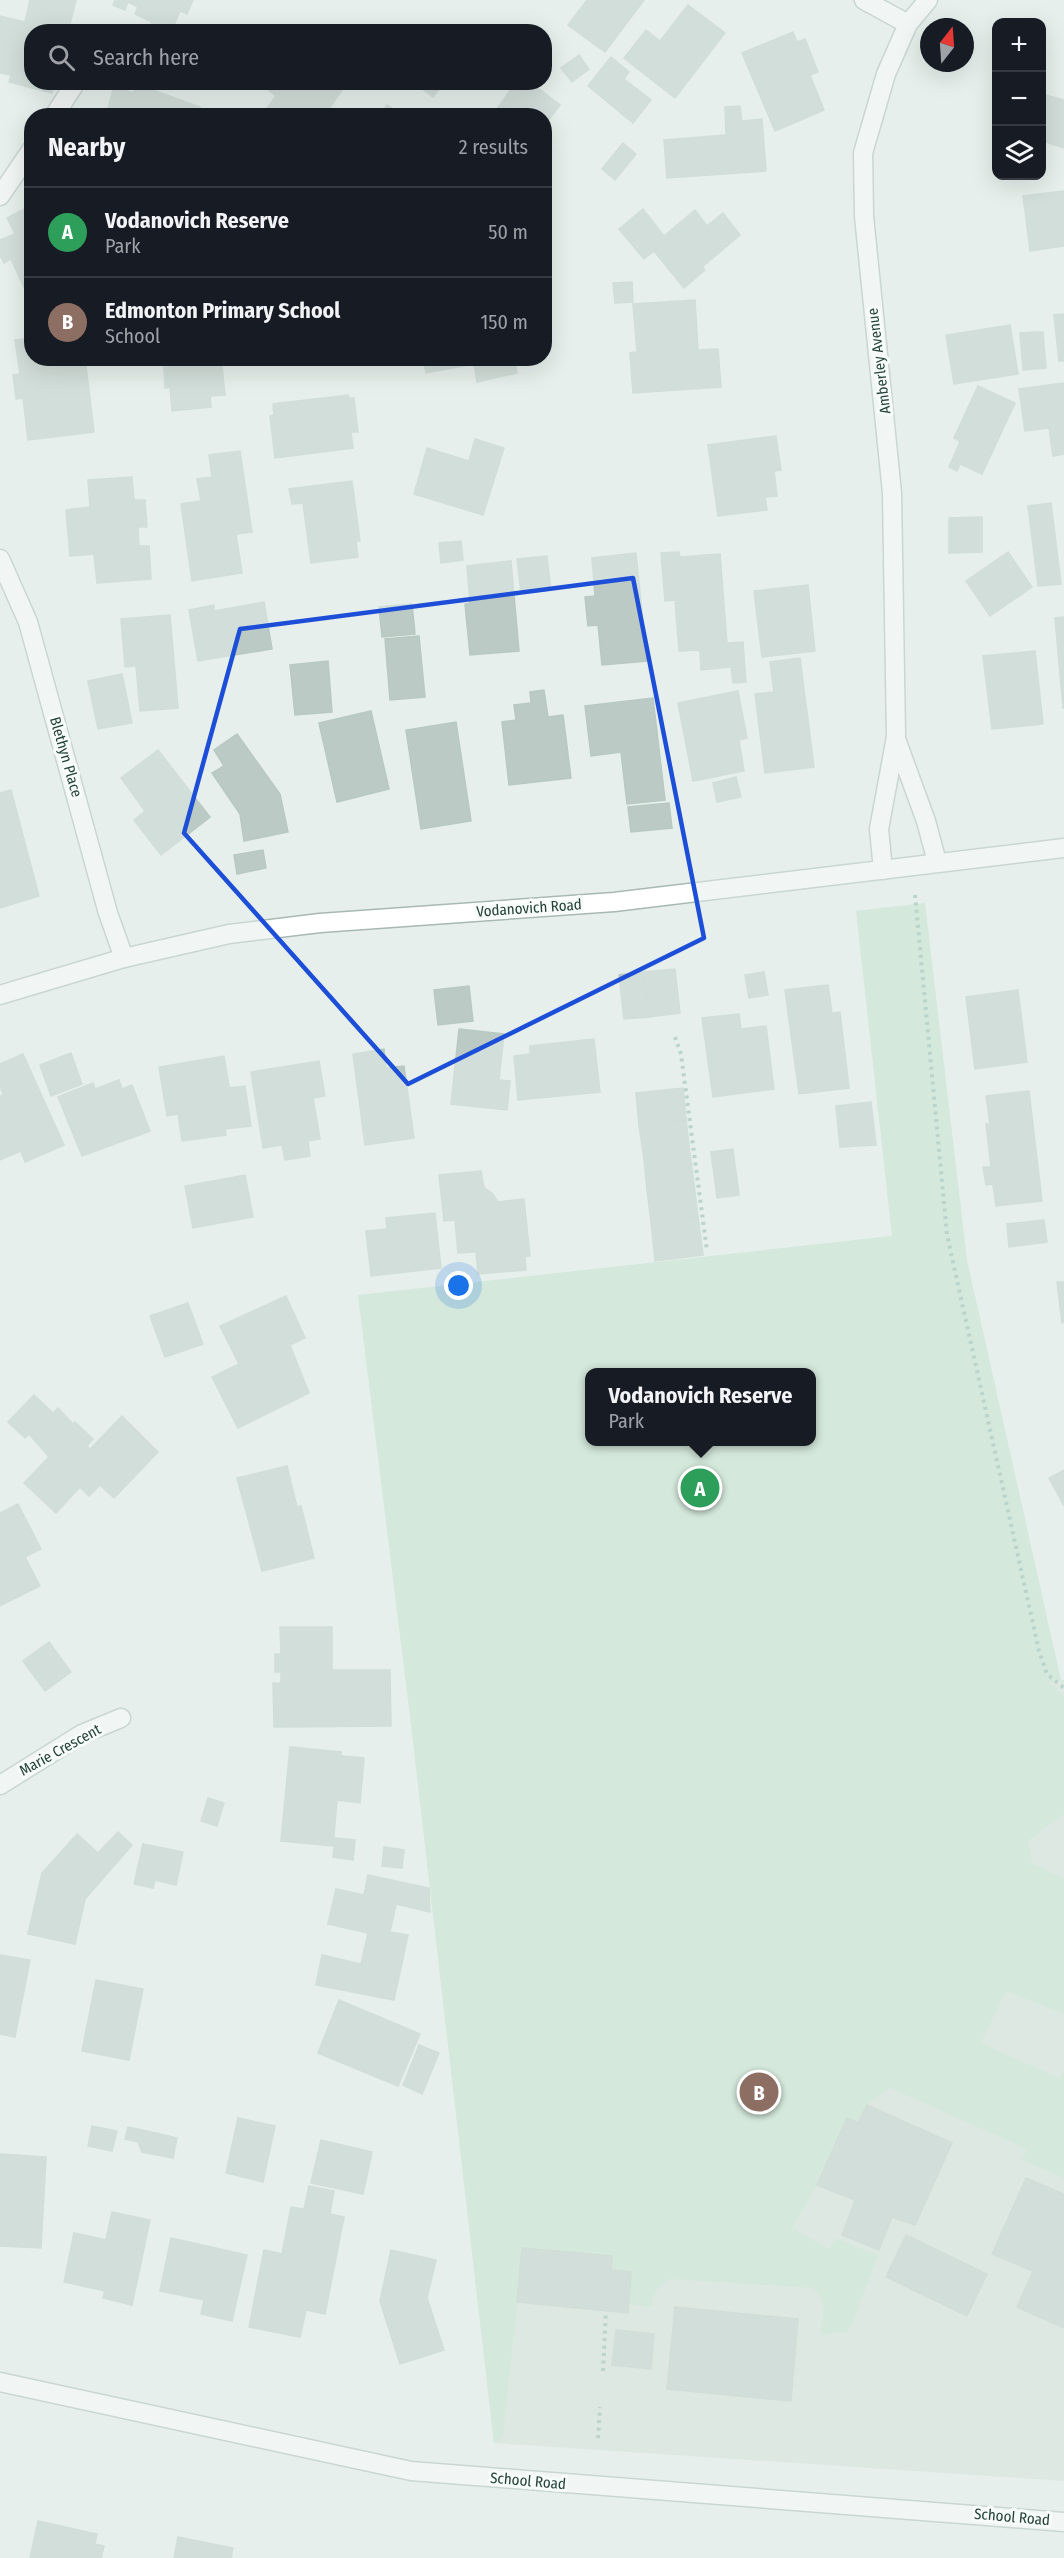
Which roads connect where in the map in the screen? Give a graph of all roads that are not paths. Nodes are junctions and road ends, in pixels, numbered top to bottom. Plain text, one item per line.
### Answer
1 (864, 0) edge
2 (928, 0) edge
3 (908, 24) junction
4 (71, 90) edge
5 (59, 108) edge
6 (24, 161) edge
7 (0, 196) edge
8 (0, 559) edge
9 (896, 737) junction
10 (1064, 848) edge
11 (937, 862) junction
12 (882, 870) junction
13 (124, 958) junction
14 (0, 995) edge
15 (121, 1718) dead end
16 (0, 1785) edge
17 (0, 2382) edge
18 (1064, 2522) edge

1 - 3 street
2 - 3 street, Amberley Avenue
3 - 9 street, Amberley Avenue
4 - 5 street
6 - 7 street
8 - 13 street, Blethyn Place
9 - 11 street, Amberley Avenue
9 - 12 street, Amberley Avenue
10 - 11 street, Vodanovich Road
11 - 12 street, Vodanovich Road
12 - 13 street, Vodanovich Road
13 - 14 street, Vodanovich Road
15 - 16 street, Marie Crescent
17 - 18 street, School Road

